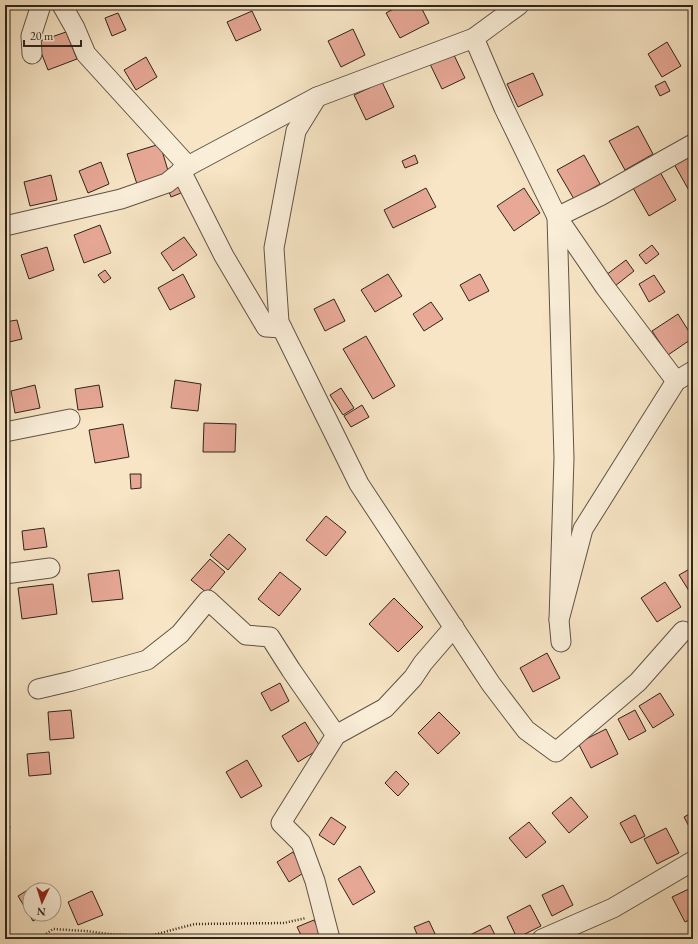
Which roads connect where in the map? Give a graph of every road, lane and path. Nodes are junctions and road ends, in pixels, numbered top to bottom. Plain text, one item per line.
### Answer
1 (41, 5) edge
2 (62, 5) edge
3 (519, 5) edge
4 (474, 38) junction
5 (32, 54) dead end
6 (316, 97) junction
7 (693, 144) edge
8 (184, 168) junction
9 (556, 217) junction
10 (5, 226) edge
11 (282, 328) junction
12 (693, 371) edge
13 (676, 381) junction
14 (70, 419) dead end
15 (5, 432) edge
16 (50, 568) dead end
17 (5, 574) edge
18 (559, 620) junction
19 (454, 627) junction
20 (683, 631) dead end
21 (561, 642) dead end
22 (38, 689) dead end
23 (336, 735) junction
24 (693, 861) edge
25 (324, 914) junction
26 (39, 939) edge
27 (330, 939) edge
28 (542, 939) edge

1 - 5 street
2 - 8 street
3 - 4 street
4 - 6 street
4 - 9 street
6 - 8 street
6 - 11 street
7 - 9 street
8 - 10 street
8 - 11 street
9 - 13 street
9 - 18 street
11 - 19 street
12 - 13 street
13 - 18 street
14 - 15 street
16 - 17 street
18 - 21 street
19 - 20 street
19 - 23 street
22 - 23 street
23 - 25 street
24 - 28 street
25 - 26 path
25 - 27 street

